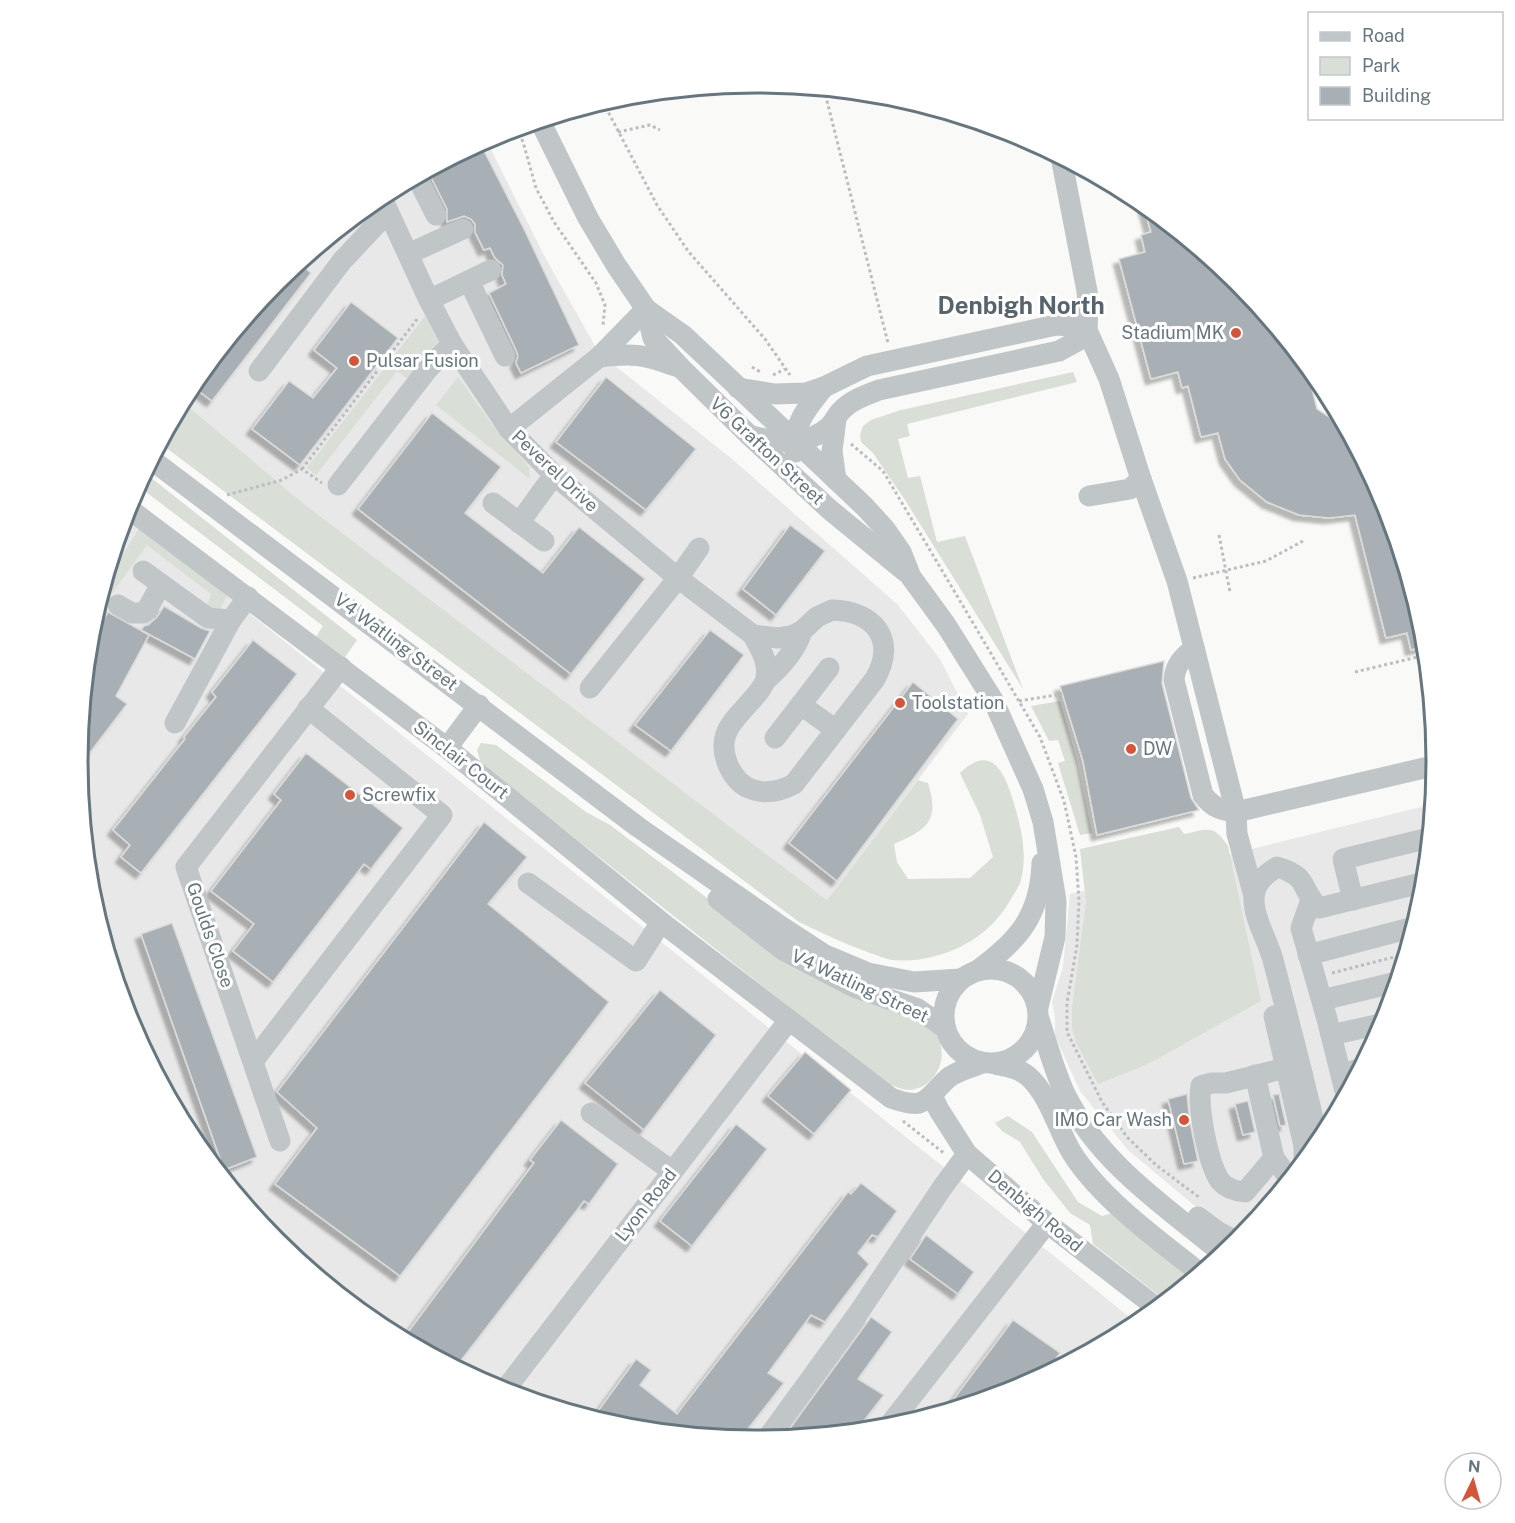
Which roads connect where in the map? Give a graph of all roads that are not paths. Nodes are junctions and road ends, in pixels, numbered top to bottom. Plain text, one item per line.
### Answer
1 (543, 128) edge
2 (1062, 166) edge
3 (420, 184) edge
4 (385, 206) edge
5 (380, 209) edge
6 (436, 215) dead end
7 (463, 229) dead end
8 (408, 254) junction
9 (492, 270) dead end
10 (469, 281) junction
11 (429, 301) junction
12 (646, 309) junction
13 (1087, 330) junction
14 (452, 344) junction
15 (505, 356) dead end
16 (599, 357) junction
17 (681, 368) junction
18 (260, 371) dead end
19 (738, 388) junction
20 (815, 390) junction
21 (835, 424) junction
22 (509, 429) junction
23 (748, 435) junction
24 (795, 442) junction
25 (158, 464) edge
26 (554, 475) junction
27 (1141, 479) junction
28 (836, 480) junction
29 (338, 485) road end
30 (1089, 496) dead end
31 (493, 503) dead end
32 (829, 509) junction
33 (136, 514) edge
34 (519, 523) junction
35 (544, 541) dead end
36 (699, 548) dead end
37 (143, 571) dead end
38 (911, 577) junction
39 (678, 578) junction
40 (161, 584) junction
41 (248, 597) junction
42 (118, 605) dead end
43 (231, 620) junction
44 (802, 631) junction
45 (753, 635) junction
46 (341, 667) junction
47 (829, 668) dead end
48 (766, 680) junction
49 (590, 688) dead end
50 (479, 705) junction
51 (801, 705) junction
52 (308, 708) junction
53 (175, 723) dead end
54 (836, 730) junction
55 (775, 738) dead end
56 (447, 748) junction
57 (1426, 768) edge
58 (1236, 812) junction
59 (1043, 822) junction
60 (638, 827) junction
61 (1422, 840) edge
62 (528, 883) dead end
63 (1415, 884) edge
64 (1254, 896) junction
65 (1311, 900) junction
66 (1353, 900) junction
67 (662, 922) junction
68 (1405, 929) edge
69 (1308, 955) junction
70 (969, 975) junction
71 (1388, 984) edge
72 (1322, 1000) junction
73 (1039, 1013) junction
74 (789, 1020) junction
75 (1372, 1026) edge
76 (948, 1035) junction
77 (1331, 1035) junction
78 (254, 1060) junction
79 (988, 1064) junction
80 (1293, 1070) junction
81 (1350, 1072) edge
82 (1255, 1075) junction
83 (949, 1077) junction
84 (1060, 1080) junction
85 (932, 1096) junction
86 (591, 1113) dead end
87 (1315, 1131) edge
88 (280, 1141) dead end
89 (1304, 1147) edge
90 (967, 1154) junction
91 (1274, 1158) junction
92 (672, 1171) junction
93 (1285, 1173) edge
94 (1047, 1223) junction
95 (1229, 1237) edge
96 (1216, 1249) edge
97 (1194, 1268) edge
98 (1150, 1303) edge
99 (510, 1383) edge
100 (896, 1416) edge
101 (773, 1430) edge

1 - 12 street, V6 Grafton Street
2 - 13 street
3 - 6 street
4 - 8 street, Peverel Drive
5 - 18 street
7 - 8 street
8 - 11 street, Peverel Drive
9 - 10 street
10 - 11 street
10 - 15 street
11 - 14 street, Peverel Drive
12 - 16 street
12 - 17 street, V6 Grafton Street
12 - 19 street, V6 Grafton Street
13 - 20 street
13 - 21 street
13 - 27 street
14 - 22 street, Peverel Drive
14 - 29 street
16 - 17 street
16 - 22 street
17 - 23 street, V6 Grafton Street
19 - 20 street
19 - 24 street, V6 Grafton Street
20 - 24 street
21 - 24 street
21 - 28 street
22 - 26 street, Peverel Drive
23 - 24 street
23 - 32 street, V6 Grafton Street
24 - 28 street, V6 Grafton Street
24 - 32 street
25 - 50 street, V4 Watling Street
26 - 34 street
26 - 39 street, Peverel Drive
27 - 30 street
27 - 58 street
28 - 38 street, V6 Grafton Street
31 - 34 street
32 - 38 street, V6 Grafton Street
33 - 41 street, Sinclair Court
34 - 35 street
36 - 39 street
37 - 40 street
38 - 59 street, V6 Grafton Street
39 - 45 street, Peverel Drive
39 - 49 street
40 - 42 street
40 - 43 street
41 - 43 street
41 - 46 street, Sinclair Court
43 - 53 street
44 - 45 street
44 - 48 street
44 - 54 street
45 - 48 street, Peverel Drive
46 - 52 street, Goulds Close
46 - 56 street, Sinclair Court
47 - 51 street
48 - 54 street
50 - 56 street
50 - 60 street, V4 Watling Street
51 - 54 street
51 - 55 street
52 - 78 street, Goulds Close
52 - 78 street
56 - 67 street, Sinclair Court
57 - 58 street
58 - 64 street
59 - 70 street, V6 Grafton Street
59 - 73 street, V6 Grafton Street
60 - 70 street, V4 Watling Street
60 - 76 street, V4 Watling Street
61 - 66 street
62 - 67 street
63 - 66 street
64 - 65 street
64 - 80 street
65 - 66 street
65 - 69 street
67 - 74 street, Sinclair Court
68 - 69 street
69 - 72 street
70 - 73 street
70 - 76 street
71 - 72 street
72 - 77 street
73 - 79 street
73 - 84 street
74 - 85 street
74 - 92 street, Lyon Road
75 - 77 street
76 - 79 street
76 - 83 street
77 - 81 street
78 - 88 street, Goulds Close
79 - 83 street
79 - 97 street
80 - 82 street
80 - 87 street
80 - 89 street
82 - 91 street
82 - 91 street
83 - 85 street
84 - 95 street
84 - 96 street
85 - 90 street, Denbigh Road
86 - 92 street
90 - 94 street, Denbigh Road
90 - 101 street
91 - 93 street
92 - 99 street, Lyon Road
94 - 98 street, Denbigh Road
94 - 100 street

